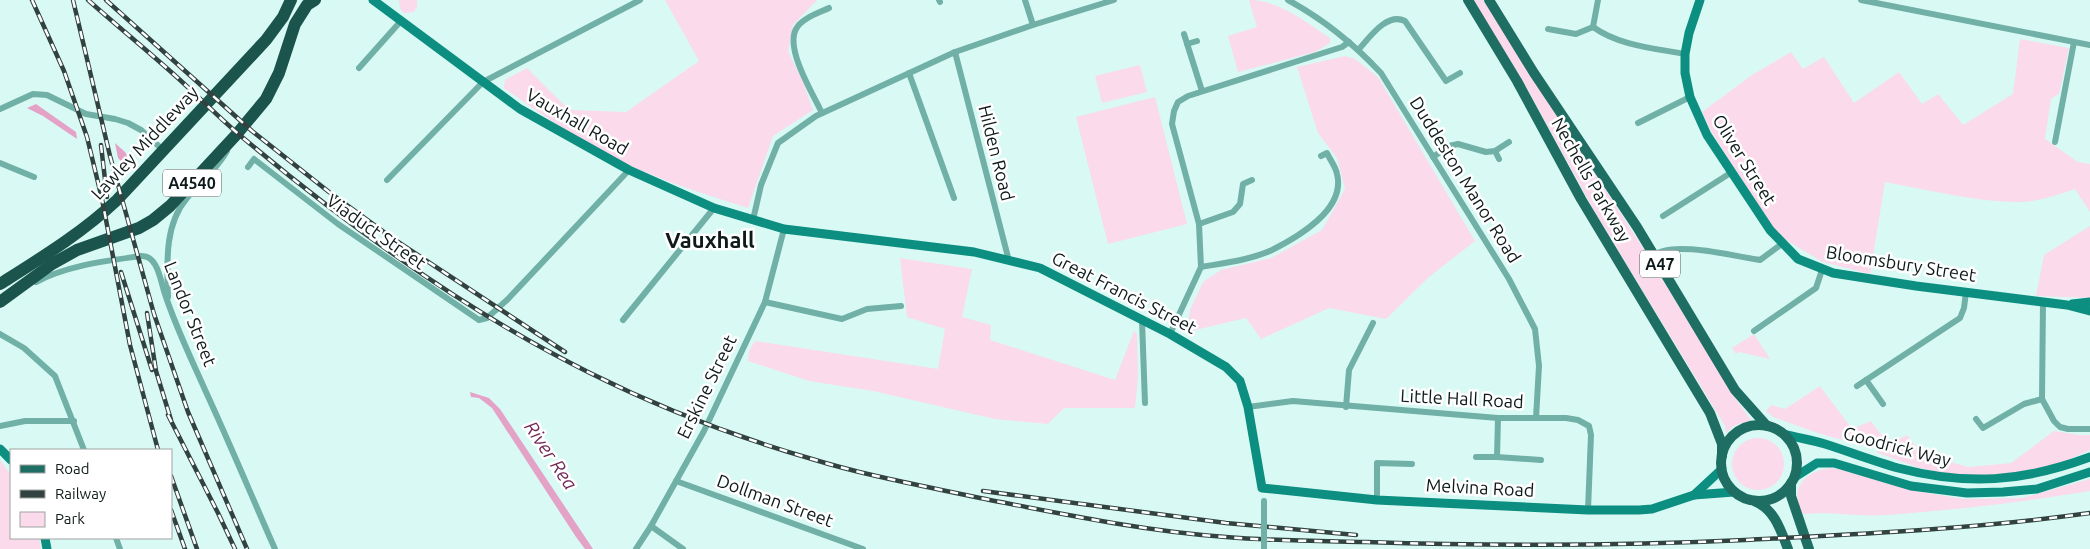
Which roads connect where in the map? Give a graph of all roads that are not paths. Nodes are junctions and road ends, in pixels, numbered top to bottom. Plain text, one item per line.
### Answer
1 (291, 0) edge
2 (315, 0) edge
3 (640, 0) edge
4 (1025, 0) edge
5 (1114, 0) edge
6 (1288, 0) edge
7 (1468, 0) edge
8 (1489, 0) edge
9 (1598, 0) edge
10 (1700, 0) edge
11 (1861, 0) edge
12 (372, 1) edge
13 (829, 8) dead end
14 (400, 22) junction
15 (1033, 24) junction
16 (1593, 27) junction
17 (1548, 29) dead end
18 (1184, 34) dead end
19 (1196, 41) dead end
20 (1348, 42) junction
21 (2074, 42) junction
22 (1187, 44) junction
23 (2090, 45) edge
24 (1359, 49) junction
25 (955, 52) junction
26 (1685, 54) junction
27 (359, 68) dead end
28 (909, 73) junction
29 (1460, 73) dead end
30 (483, 82) junction
31 (1202, 91) junction
32 (1690, 97) junction
33 (0, 109) edge
34 (822, 113) junction
35 (1638, 123) dead end
36 (236, 135) junction
37 (1509, 142) dead end
38 (2055, 142) dead end
39 (164, 150) junction
40 (1495, 151) junction
41 (1327, 154) dead end
42 (1433, 157) junction
43 (1500, 159) dead end
44 (0, 163) edge
45 (248, 167) dead end
46 (629, 170) junction
47 (1732, 172) junction
48 (34, 177) dead end
49 (387, 180) dead end
50 (1252, 180) dead end
51 (954, 198) dead end
52 (714, 208) junction
53 (1663, 216) dead end
54 (753, 220) junction
55 (1199, 224) junction
56 (784, 228) junction
57 (1783, 244) junction
58 (1654, 255) junction
59 (1009, 261) junction
60 (1201, 267) junction
61 (1822, 270) junction
62 (0, 284) edge
63 (1966, 292) junction
64 (2, 300) edge
65 (765, 302) junction
66 (2043, 302) junction
67 (2090, 302) edge
68 (2067, 305) junction
69 (901, 306) dead end
70 (169, 307) junction
71 (2090, 311) edge
72 (622, 320) dead end
73 (1142, 320) junction
74 (1373, 323) dead end
75 (1754, 331) dead end
76 (0, 334) edge
77 (1170, 334) junction
78 (1866, 380) junction
79 (1857, 386) dead end
80 (2042, 399) junction
81 (1144, 403) dead end
82 (1883, 404) dead end
83 (1248, 407) junction
84 (1346, 407) junction
85 (1498, 418) junction
86 (1536, 418) junction
87 (1976, 419) dead end
88 (74, 421) junction
89 (0, 426) edge
90 (1767, 426) junction
91 (2090, 429) edge
92 (1784, 434) junction
93 (0, 449) edge
94 (84, 449) edge
95 (1722, 456) junction
96 (1476, 457) dead end
97 (1497, 457) junction
98 (2090, 457) edge
99 (10, 459) edge
100 (1540, 460) dead end
101 (1412, 464) dead end
102 (1722, 469) junction
103 (2090, 472) edge
104 (1793, 480) junction
105 (676, 481) junction
106 (1262, 488) junction
107 (1734, 492) junction
108 (1694, 495) junction
109 (1378, 500) junction
110 (1754, 501) junction
111 (1588, 510) junction
112 (651, 526) junction
113 (1264, 548) edge
114 (275, 549) edge
115 (636, 549) edge
116 (683, 549) edge
117 (863, 549) edge
118 (1788, 549) edge
119 (1809, 549) edge

1 - 39 highway, Lawley Middleway / A4540
2 - 36 highway, A4540
3 - 30 street
4 - 15 street
5 - 15 street
6 - 20 street, Duddeston Manor Road
7 - 95 main road, Nechells Parkway / A47
8 - 58 main road, Nechells Parkway / A47
9 - 16 street
10 - 26 main road, Oliver Street
11 - 21 street
12 - 14 main road, Vauxhall Road
13 - 34 street
14 - 27 street
14 - 30 main road, Vauxhall Road
15 - 25 street
16 - 17 street
16 - 26 street
18 - 22 street
19 - 22 street
20 - 24 street, Duddeston Manor Road
20 - 31 street
21 - 23 street
21 - 38 street
22 - 31 street
24 - 29 street
24 - 42 street, Duddeston Manor Road
25 - 28 street
25 - 59 street, Hilden Road
26 - 32 main road, Oliver Street
28 - 34 street
28 - 51 street
30 - 46 main road, Vauxhall Road
30 - 49 street
31 - 55 street
32 - 35 street
32 - 47 main road, Oliver Street
33 - 39 street
34 - 54 street
36 - 64 highway, A4540
36 - 70 street
37 - 40 street
39 - 62 highway, Lawley Middleway / A4540
40 - 42 street
40 - 43 street
41 - 60 street
42 - 86 street, Duddeston Manor Road
44 - 48 street
45 - 46 street, Viaduct Street
46 - 52 main road, Vauxhall Road
47 - 53 street
47 - 57 main road, Oliver Street
50 - 55 street
52 - 54 main road, Vauxhall Road
52 - 72 street
54 - 56 main road, Vauxhall Road
55 - 60 street
56 - 59 main road, Great Francis Street
56 - 65 street, Erskine Street
57 - 58 street
57 - 61 main road, Bloomsbury Street
58 - 90 main road, Nechells Parkway / A47
59 - 73 main road, Great Francis Street
60 - 77 street
61 - 63 main road, Bloomsbury Street
61 - 75 street
63 - 66 main road, Bloomsbury Street
63 - 78 street
64 - 70 street, Landor Street
65 - 69 street
65 - 105 street, Erskine Street
66 - 68 main road, Bloomsbury Street
66 - 80 street
67 - 68 main road, Bloomsbury Street
68 - 71 main road, Bloomsbury Street
70 - 114 street, Landor Street
73 - 77 main road, Great Francis Street
73 - 81 street
74 - 84 street
76 - 88 street
77 - 83 main road, Great Francis Street
78 - 79 street
78 - 82 street
80 - 87 street
80 - 91 street
83 - 84 street, Little Hall Road
83 - 106 main road, Great Francis Street
84 - 85 street, Little Hall Road
85 - 86 street, Little Hall Road
85 - 97 street
86 - 111 street, Little Hall Road
88 - 89 street
88 - 94 street
90 - 92 main road, A47
90 - 95 main road
92 - 98 main road, Goodrick Way
92 - 104 main road
93 - 99 main road
95 - 102 main road, A47
96 - 97 street
97 - 100 street
101 - 109 street
102 - 107 main road, A47
102 - 108 main road, Melvina Road
103 - 104 main road, Goodrick Way
104 - 110 main road
104 - 119 main road
105 - 112 street, Erskine Street
105 - 117 street, Dollman Street
106 - 109 main road, Melvina Road
106 - 113 street, bridge
107 - 108 main road, Melvina Road
107 - 110 main road
108 - 111 main road, Melvina Road
109 - 111 main road, Melvina Road
110 - 118 main road
112 - 115 street, Erskine Street
112 - 116 street

